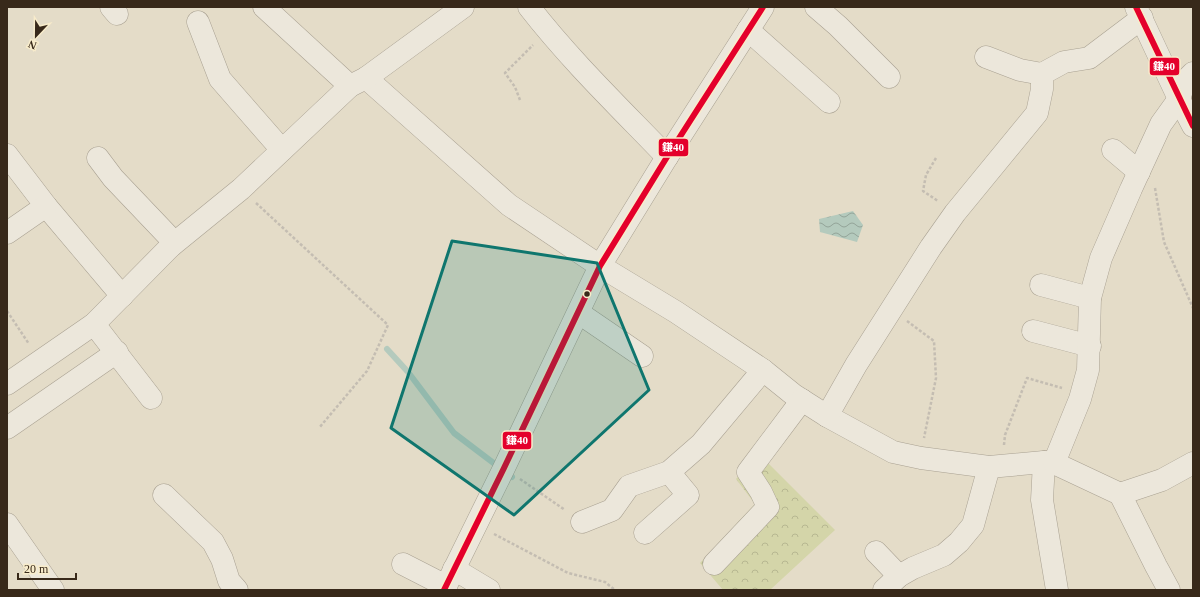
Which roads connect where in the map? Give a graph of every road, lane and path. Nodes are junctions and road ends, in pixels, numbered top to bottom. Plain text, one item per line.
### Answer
1 (264, 7) edge
2 (529, 7) edge
3 (763, 7) edge
4 (816, 7) edge
5 (451, 10) edge
6 (1139, 12) edge
7 (198, 22) dead end
8 (748, 30) junction
9 (548, 31) junction
10 (986, 58) dead end
11 (1193, 73) edge
12 (1042, 74) junction
13 (889, 76) dead end
14 (358, 82) junction
15 (1179, 99) junction
16 (520, 100) dead end
17 (829, 102) dead end
18 (1193, 126) edge
19 (282, 150) junction
20 (1113, 150) dead end
21 (7, 155) edge
22 (667, 157) junction
23 (98, 158) dead end
24 (936, 158) dead end
25 (1143, 165) junction
26 (241, 189) junction
27 (46, 206) junction
28 (955, 213) junction
29 (7, 233) edge
30 (171, 246) junction
31 (600, 266) junction
32 (1041, 286) dead end
33 (122, 296) junction
34 (1090, 298) junction
35 (1193, 308) edge
36 (891, 310) junction
37 (7, 311) edge
38 (579, 313) junction
39 (94, 324) junction
40 (1033, 331) dead end
41 (1090, 346) junction
42 (117, 352) junction
43 (642, 356) dead end
44 (40, 361) junction
45 (763, 370) junction
46 (7, 384) edge
47 (1081, 393) junction
48 (151, 398) dead end
49 (802, 400) junction
50 (827, 416) junction
51 (7, 428) edge
52 (319, 428) dead end
53 (921, 458) junction
54 (1049, 463) junction
55 (1193, 463) edge
56 (995, 466) junction
57 (669, 472) junction
58 (500, 476) junction
59 (1120, 494) junction
60 (164, 495) dead end
61 (582, 522) joint
62 (7, 524) edge
63 (476, 524) junction
64 (645, 533) dead end
65 (876, 552) dead end
66 (403, 564) dead end
67 (714, 564) dead end
68 (448, 582) edge
69 (892, 583) edge
70 (53, 590) edge
71 (237, 590) edge
72 (488, 590) edge
73 (615, 590) edge
74 (1057, 590) edge
75 (1170, 590) edge

1 - 14 street
2 - 9 street
3 - 8 street
4 - 13 street
5 - 14 street
6 - 12 street
6 - 15 street
7 - 19 street
8 - 17 street
8 - 22 street
9 - 16 path
9 - 22 street
10 - 12 street
11 - 15 street
12 - 28 street
14 - 19 street
14 - 31 street
15 - 18 street
15 - 25 street
19 - 26 street
20 - 25 street
21 - 27 street
22 - 31 street
23 - 30 street
24 - 28 path
25 - 34 street
25 - 35 path
26 - 30 street
26 - 52 path
27 - 29 street
27 - 33 street
28 - 36 street
30 - 33 street
31 - 38 street
31 - 45 street
32 - 34 street
33 - 39 street
34 - 41 street
36 - 50 street
36 - 53 path
37 - 44 path
38 - 43 street
38 - 58 street
39 - 42 street
39 - 44 street
40 - 41 street
41 - 47 street
42 - 48 street
42 - 51 street
44 - 46 street
45 - 49 street
45 - 57 street
47 - 54 street
47 - 56 path
49 - 50 street
49 - 67 street
50 - 53 street
53 - 56 street
54 - 56 street
54 - 59 street
54 - 74 street
55 - 59 street
56 - 69 street
57 - 61 street
57 - 64 street
58 - 61 path
58 - 63 street
59 - 75 street
60 - 71 street
62 - 70 street
63 - 68 street
63 - 73 path
65 - 69 street
66 - 68 street
68 - 72 street

